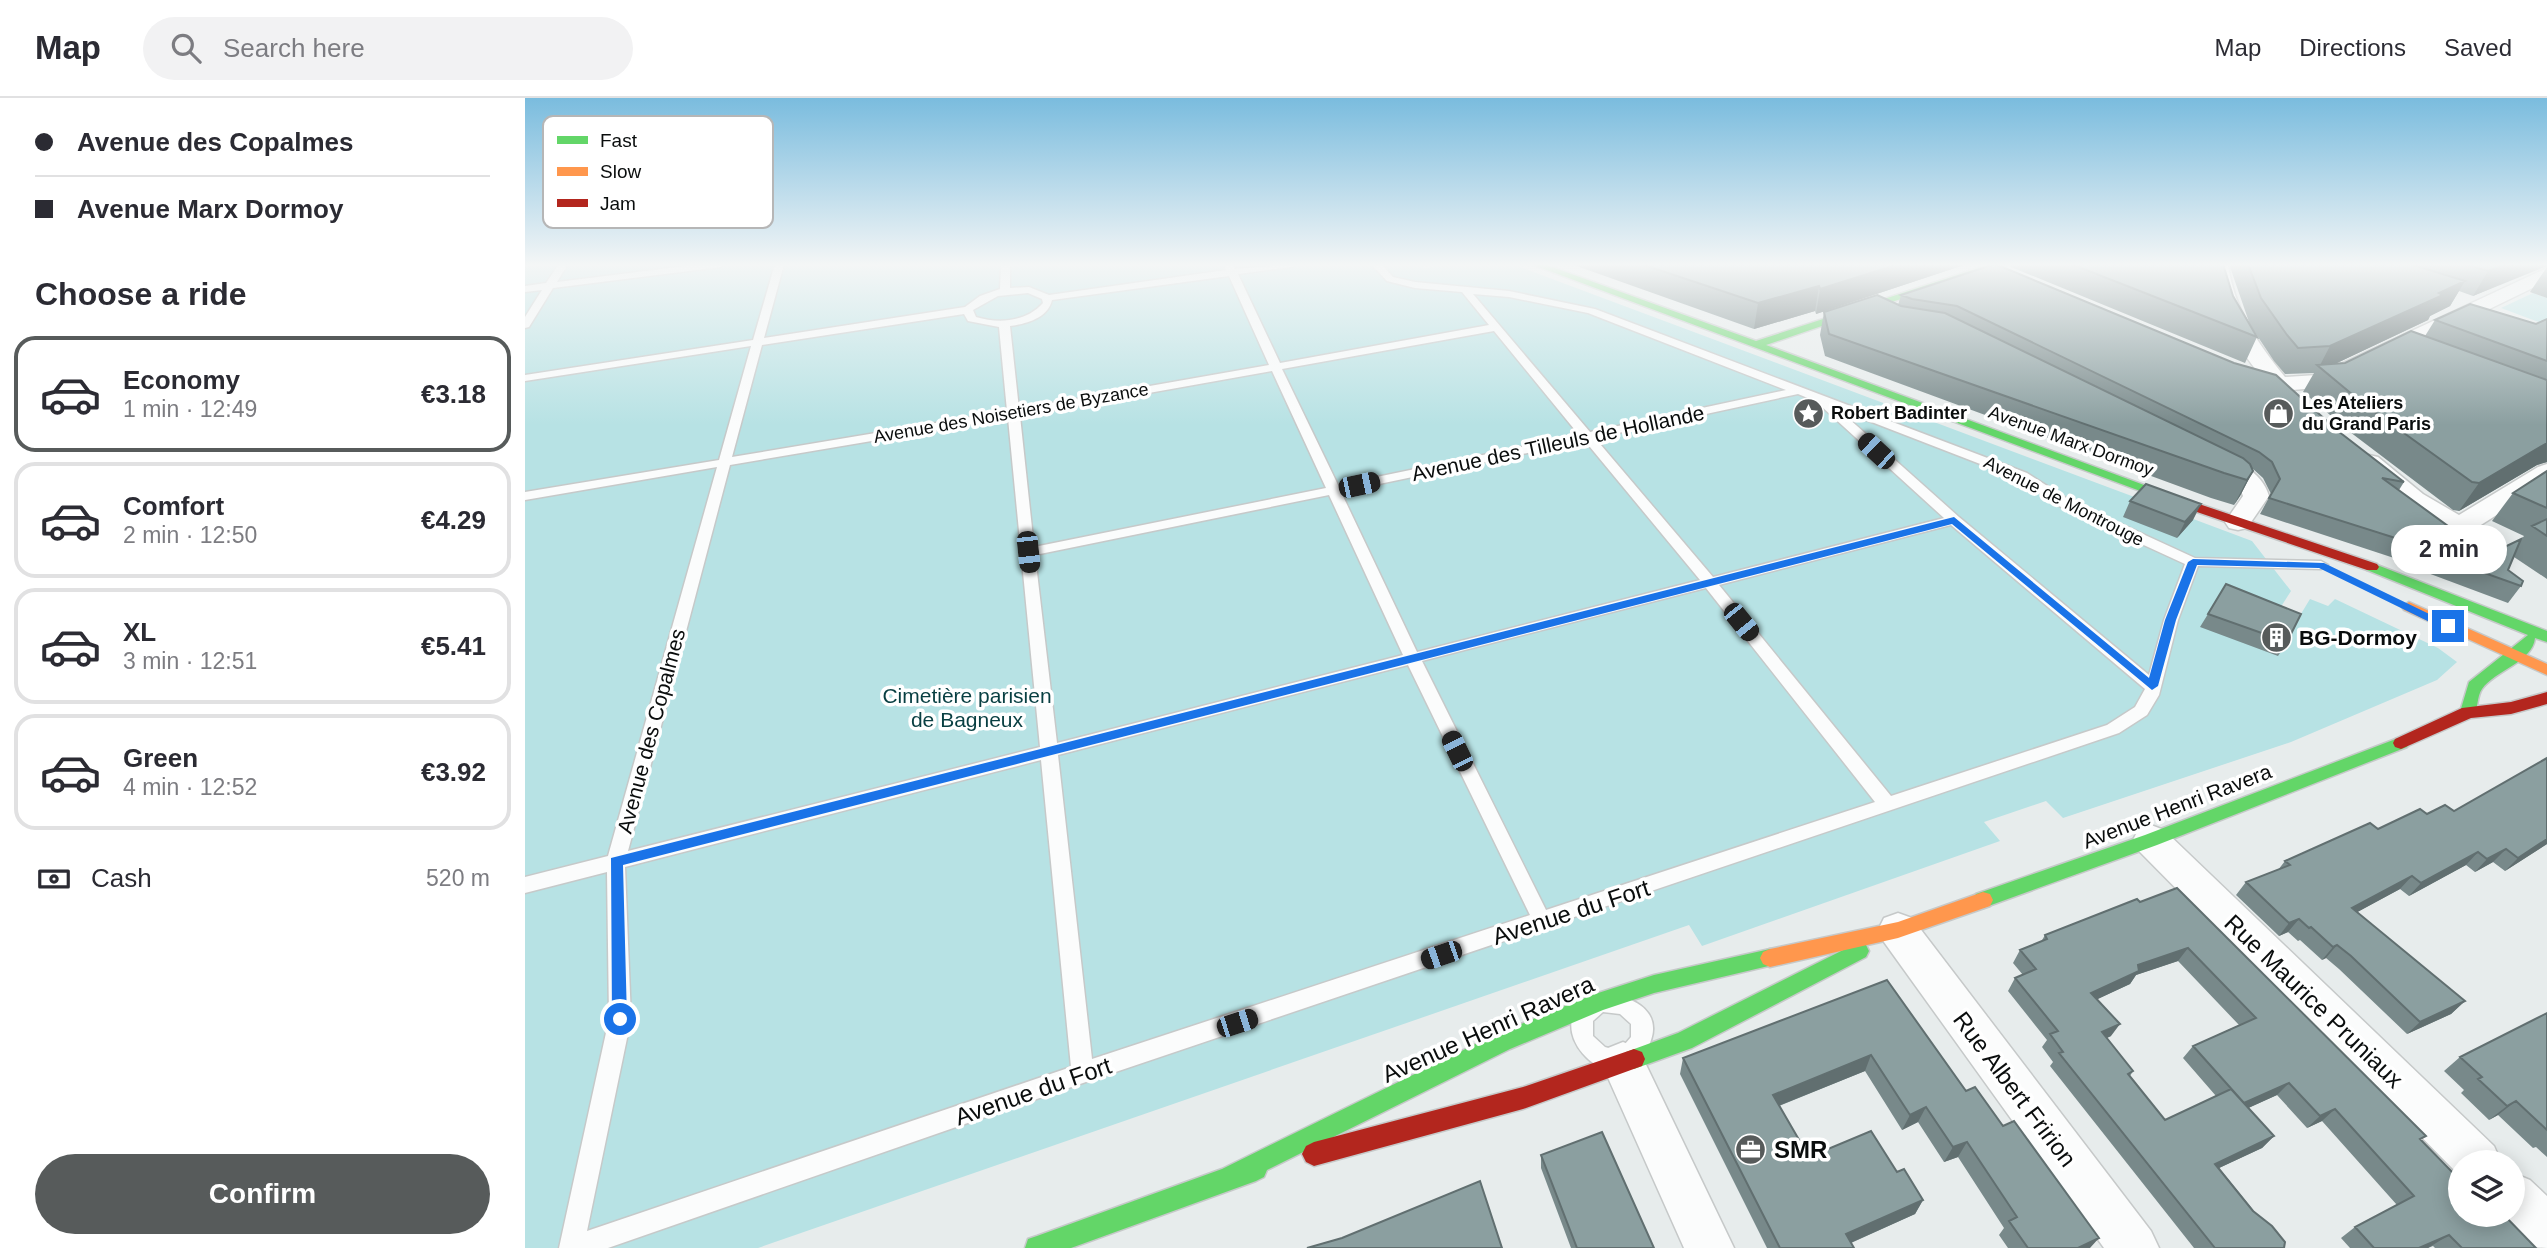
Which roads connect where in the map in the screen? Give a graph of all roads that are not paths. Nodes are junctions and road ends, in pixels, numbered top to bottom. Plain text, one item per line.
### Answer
1 (765, 318) edge
2 (919, 318) edge
3 (971, 318) edge
4 (1022, 318) edge
5 (1253, 318) edge
6 (1489, 318) edge
7 (1609, 318) edge
8 (1681, 318) edge
9 (1839, 318) edge
10 (1894, 318) edge
11 (2233, 318) edge
12 (2453, 318) edge
13 (1903, 322) edge
14 (1004, 323) junction
15 (1497, 327) junction
16 (759, 343) junction
17 (1755, 345) junction
18 (2394, 346) junction
19 (2424, 358) edge
20 (1277, 367) junction
21 (2231, 369) edge
22 (525, 378) edge
23 (2279, 384) junction
24 (1800, 390) junction
25 (1818, 397) junction
26 (2302, 408) edge
27 (1013, 414) junction
28 (1587, 436) junction
29 (2351, 449) edge
30 (2191, 450) edge
31 (725, 464) junction
32 (2547, 472) edge
33 (1333, 490) junction
34 (525, 496) edge
35 (1954, 520) junction
36 (2238, 522) junction
37 (1028, 552) junction
38 (2193, 562) junction
39 (2327, 568) joint
40 (1710, 583) junction
41 (2390, 598) dead end
42 (2541, 635) edge
43 (2514, 657) junction
44 (1412, 658) junction
45 (2547, 670) edge
46 (2152, 686) junction
47 (2547, 698) edge
48 (2468, 712) junction
49 (1049, 751) junction
50 (1888, 805) junction
51 (2151, 840) junction
52 (616, 862) junction
53 (525, 885) edge
54 (1542, 921) junction
55 (1898, 930) junction
56 (1599, 1002) junction
57 (1623, 1062) junction
58 (1083, 1073) junction
59 (2466, 1150) edge
60 (1231, 1176) junction
61 (2525, 1209) edge
62 (2547, 1230) edge
63 (572, 1248) edge
64 (1037, 1248) edge
65 (1709, 1248) edge
66 (2134, 1248) edge

1 - 16 lane, Avenue des Copalmes
2 - 16 lane
3 - 14 lane
4 - 14 lane
5 - 20 lane
6 - 15 lane
7 - 24 lane, Avenue de Montrouge
8 - 17 main road, Avenue Marx Dormoy
9 - 17 main road
10 - 13 street
11 - 23 street
12 - 18 street
14 - 27 lane
15 - 20 lane, Avenue des Noisetiers de Byzance
15 - 28 lane
16 - 22 lane
16 - 31 lane, Avenue des Copalmes
17 - 36 main road, Avenue Marx Dormoy
18 - 19 street
18 - 23 street
20 - 27 lane, Avenue des Noisetiers de Byzance
20 - 33 lane
21 - 23 street
23 - 26 street
24 - 25 lane, Avenue de Montrouge
24 - 28 lane, Avenue des Tilleuls de Hollande
25 - 35 lane
25 - 38 lane, Avenue de Montrouge
27 - 31 lane, Avenue des Noisetiers de Byzance
27 - 37 lane
28 - 33 lane, Avenue des Tilleuls de Hollande
28 - 40 lane
29 - 32 street
30 - 36 street
31 - 34 lane, Avenue des Noisetiers de Byzance
31 - 52 lane, Avenue des Copalmes
33 - 37 lane, Avenue des Tilleuls de Hollande
33 - 44 lane
35 - 40 lane
35 - 46 lane
36 - 39 main road, Avenue Marx Dormoy
36 - 42 main road, Avenue Marx Dormoy
37 - 49 lane
38 - 39 lane
38 - 46 lane
40 - 44 lane
40 - 50 lane
41 - 43 main road
42 - 43 main road
43 - 45 main road
43 - 48 main road
44 - 49 lane
44 - 54 lane
46 - 50 lane, Avenue du Fort
47 - 48 main road, Avenue Henri Ravera
48 - 51 main road, Avenue Henri Ravera
49 - 52 lane
49 - 58 lane
50 - 54 lane, Avenue du Fort
51 - 55 main road, Avenue Henri Ravera
51 - 59 street, Rue Maurice Pruniaux
52 - 53 lane
52 - 63 lane, Avenue des Copalmes
54 - 58 lane, Avenue du Fort
55 - 56 main road, Avenue Henri Ravera
55 - 57 main road, Avenue Henri Ravera
55 - 66 street, Rue Albert Fririon
56 - 57 lane
56 - 57 lane
56 - 60 main road, Avenue Henri Ravera
57 - 60 main road, Avenue Henri Ravera
57 - 65 street
58 - 63 lane, Avenue du Fort
60 - 64 main road, Avenue Henri Ravera
61 - 62 street

